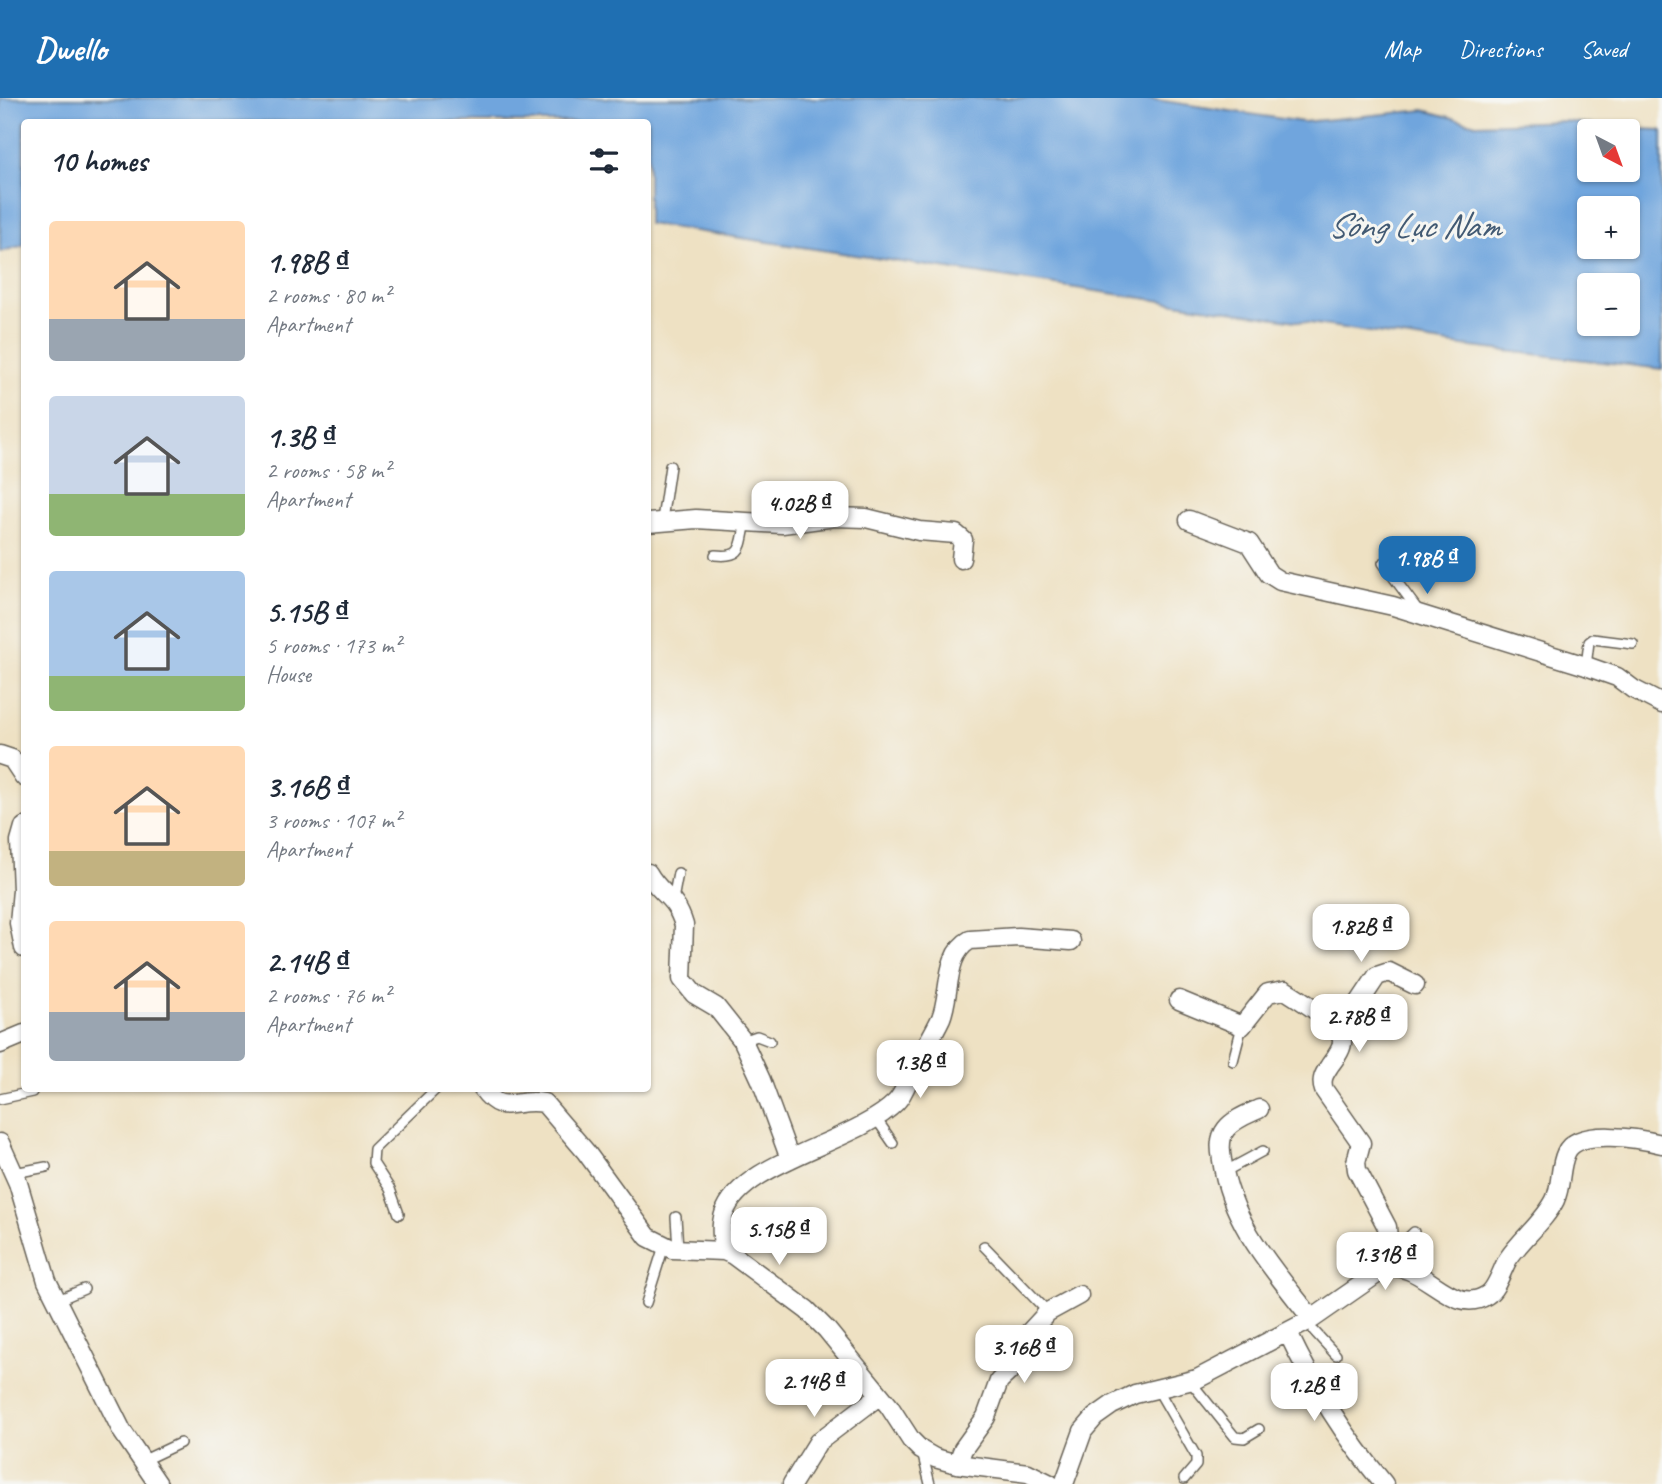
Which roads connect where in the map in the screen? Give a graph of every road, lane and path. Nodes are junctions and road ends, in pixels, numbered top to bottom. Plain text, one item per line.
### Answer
1 (670, 466) dead end
2 (1189, 520) dead end
3 (655, 522) edge
4 (746, 522) junction
5 (715, 555) dead end
6 (961, 559) dead end
7 (1383, 563) dead end
8 (1421, 614) junction
9 (1633, 644) dead end
10 (1586, 666) junction
11 (1662, 704) edge
12 (0, 755) edge
13 (21, 772) edge
14 (21, 838) edge
15 (21, 866) edge
16 (678, 873) dead end
17 (651, 876) edge
18 (673, 900) junction
19 (21, 901) edge
20 (21, 933) edge
21 (1071, 941) dead end
22 (1415, 985) dead end
23 (1179, 1000) dead end
24 (1242, 1026) junction
25 (1339, 1033) junction
26 (21, 1035) edge
27 (743, 1041) junction
28 (770, 1041) dead end
29 (927, 1043) junction
30 (0, 1044) edge
31 (951, 1050) dead end
32 (1233, 1062) dead end
33 (433, 1092) edge
34 (485, 1092) edge
35 (32, 1093) dead end
36 (0, 1099) edge
37 (1259, 1109) dead end
38 (874, 1117) junction
39 (0, 1143) edge
40 (893, 1143) dead end
41 (1662, 1144) edge
42 (1263, 1151) dead end
43 (790, 1159) junction
44 (46, 1167) dead end
45 (1224, 1172) junction
46 (13, 1173) junction
47 (398, 1214) dead end
48 (676, 1217) dead end
49 (1414, 1232) dead end
50 (984, 1246) dead end
51 (671, 1248) junction
52 (724, 1251) junction
53 (1389, 1262) junction
54 (84, 1289) dead end
55 (1079, 1295) dead end
56 (57, 1301) junction
57 (646, 1303) dead end
58 (1048, 1312) junction
59 (1311, 1326) junction
60 (1288, 1333) junction
61 (1336, 1355) dead end
62 (1190, 1381) junction
63 (1158, 1390) junction
64 (880, 1395) junction
65 (1259, 1430) dead end
66 (180, 1443) dead end
67 (921, 1450) junction
68 (142, 1461) junction
69 (957, 1464) junction
70 (1184, 1479) dead end
71 (158, 1484) edge
72 (792, 1484) edge
73 (930, 1484) edge
74 (1050, 1484) edge
75 (1064, 1484) edge
76 (1384, 1484) edge

1 - 3 lane
2 - 8 street
3 - 4 street
4 - 5 lane
4 - 6 street
7 - 8 lane
8 - 10 street
9 - 10 lane
10 - 11 street
12 - 13 street
14 - 15 street
16 - 18 lane
17 - 18 street
18 - 27 street
19 - 20 street
21 - 29 street
22 - 25 street
23 - 24 street
24 - 25 street
24 - 32 lane
25 - 53 street
26 - 30 street
27 - 28 lane
27 - 43 street
29 - 31 lane
29 - 38 street
33 - 47 lane
34 - 51 street
35 - 36 lane
37 - 45 street
38 - 40 lane
38 - 43 street
39 - 46 street
41 - 53 street
42 - 45 lane
43 - 52 street
44 - 46 lane
45 - 59 street
46 - 56 street
48 - 51 lane
49 - 53 lane
50 - 58 lane
51 - 52 street
51 - 57 lane
52 - 64 street
53 - 59 street
54 - 56 lane
55 - 58 street
56 - 68 street
58 - 69 street
59 - 60 street
59 - 61 lane
60 - 62 street
60 - 76 street
62 - 63 street
62 - 65 lane
63 - 70 lane
63 - 75 street
64 - 67 street
64 - 72 street
66 - 68 lane
67 - 69 street
67 - 73 lane
68 - 71 street
69 - 74 street

